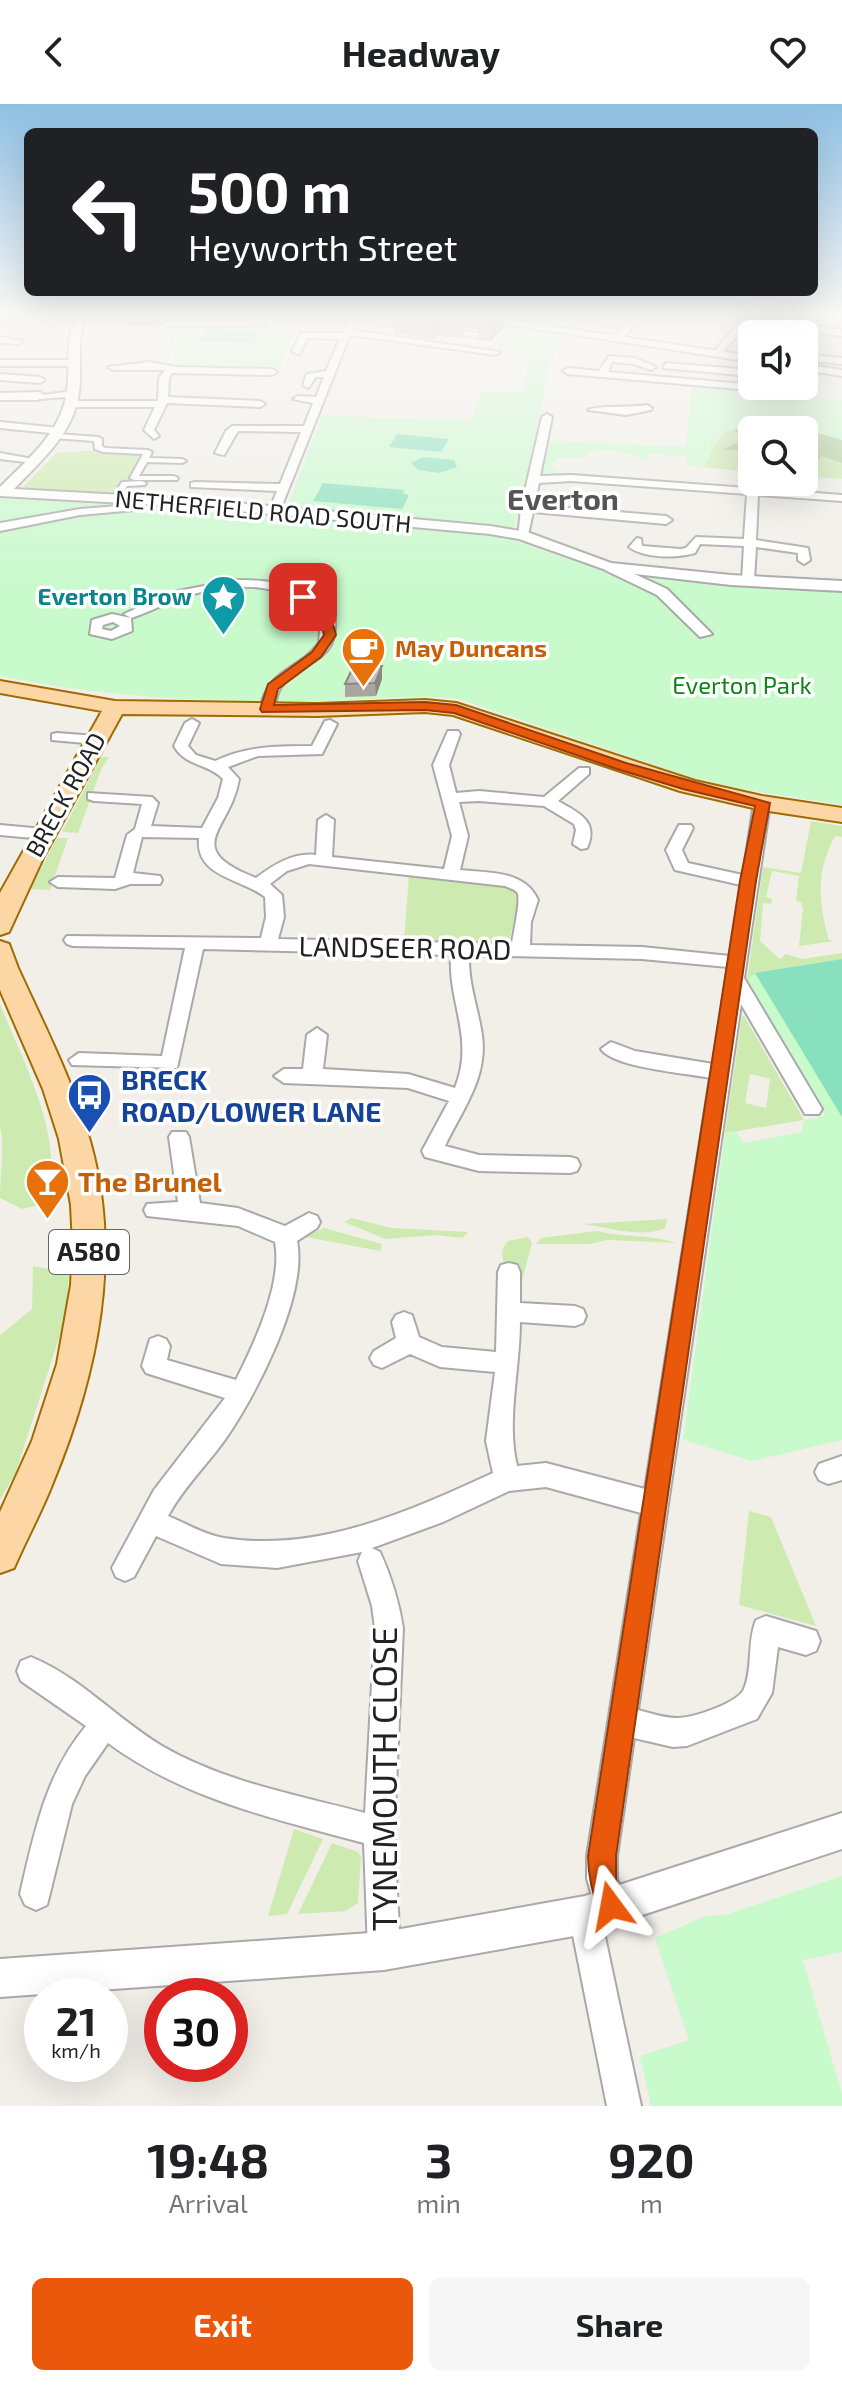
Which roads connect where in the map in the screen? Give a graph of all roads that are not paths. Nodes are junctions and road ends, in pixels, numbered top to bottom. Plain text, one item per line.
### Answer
1 (70, 405) edge
2 (160, 405) edge
3 (317, 405) edge
4 (632, 405) edge
5 (657, 405) edge
6 (593, 410) dead end
7 (660, 411) dead end
8 (547, 417) dead end
9 (0, 425) edge
10 (307, 429) junction
11 (59, 433) junction
12 (154, 436) dead end
13 (220, 454) dead end
14 (0, 456) edge
15 (146, 456) junction
16 (33, 460) junction
17 (182, 461) dead end
18 (136, 478) junction
19 (174, 478) dead end
20 (536, 480) junction
21 (195, 485) dead end
22 (286, 488) junction
23 (738, 490) edge
24 (2, 492) edge
25 (753, 496) edge
26 (817, 496) edge
27 (842, 498) edge
28 (114, 500) junction
29 (131, 508) dead end
30 (527, 508) junction
31 (275, 511) junction
32 (666, 520) dead end
33 (0, 527) edge
34 (522, 535) junction
35 (637, 542) dead end
36 (750, 543) junction
37 (804, 560) dead end
38 (609, 567) junction
39 (748, 580) junction
40 (842, 586) edge
41 (125, 618) dead end
42 (705, 634) dead end
43 (0, 687) edge
44 (115, 707) junction
45 (267, 709) junction
46 (195, 716) junction
47 (330, 724) dead end
48 (453, 734) dead end
49 (57, 737) dead end
50 (96, 740) junction
51 (183, 752) junction
52 (166, 757) dead end
53 (218, 766) junction
54 (584, 771) dead end
55 (94, 796) dead end
56 (451, 798) junction
57 (548, 802) junction
58 (762, 803) junction
59 (842, 815) edge
60 (326, 820) dead end
61 (0, 830) edge
62 (142, 831) junction
63 (662, 831) dead end
64 (208, 833) junction
65 (44, 834) junction
66 (581, 844) dead end
67 (324, 860) junction
68 (450, 874) junction
69 (124, 878) junction
70 (154, 880) dead end
71 (748, 881) junction
72 (58, 882) dead end
73 (259, 884) junction
74 (0, 926) edge
75 (73, 940) dead end
76 (195, 943) junction
77 (268, 945) junction
78 (460, 948) junction
79 (521, 950) junction
80 (0, 953) edge
81 (736, 970) junction
82 (317, 1035) dead end
83 (611, 1049) dead end
84 (79, 1060) dead end
85 (719, 1072) junction
86 (284, 1076) dead end
87 (312, 1076) junction
88 (460, 1097) junction
89 (812, 1109) dead end
90 (179, 1137) dead end
91 (570, 1165) dead end
92 (155, 1210) dead end
93 (190, 1211) junction
94 (309, 1222) dead end
95 (285, 1237) junction
96 (509, 1272) dead end
97 (511, 1312) junction
98 (575, 1316) dead end
99 (158, 1346) dead end
100 (382, 1358) dead end
101 (508, 1363) junction
102 (242, 1393) junction
103 (507, 1479) junction
104 (654, 1504) junction
105 (150, 1521) junction
106 (0, 1554) edge
107 (371, 1561) dead end
108 (125, 1568) dead end
109 (806, 1641) dead end
110 (31, 1671) dead end
111 (623, 1721) junction
112 (105, 1725) junction
113 (842, 1831) edge
114 (379, 1832) junction
115 (36, 1894) dead end
116 (598, 1911) junction
117 (384, 1951) junction
118 (0, 1978) edge
119 (624, 2106) edge

1 - 11 street
2 - 12 street
3 - 10 street
4 - 6 street
5 - 7 street
8 - 20 street
9 - 11 street
10 - 13 street
10 - 22 street
11 - 15 street
11 - 16 street
14 - 16 street
15 - 17 street
15 - 18 street
16 - 24 street
18 - 19 street
18 - 28 street
20 - 23 street
20 - 30 street
21 - 22 street
22 - 31 street
24 - 28 street, NETHERFIELD ROAD SOUTH
25 - 36 street
26 - 27 street
28 - 31 street, NETHERFIELD ROAD SOUTH
29 - 33 street
30 - 32 street
30 - 34 street
31 - 34 street, NETHERFIELD ROAD SOUTH
34 - 38 street, NETHERFIELD ROAD SOUTH
35 - 36 street
36 - 37 street
36 - 39 street
38 - 39 street, NETHERFIELD ROAD SOUTH
38 - 42 street
39 - 40 street, NETHERFIELD ROAD SOUTH
41 - 45 street
43 - 44 main road
44 - 46 main road
44 - 50 main road, BRECK ROAD
45 - 46 main road
45 - 58 main road
46 - 51 street
47 - 53 street
48 - 56 street
49 - 50 street
50 - 65 main road, BRECK ROAD
51 - 52 street
51 - 53 street
53 - 64 street
54 - 57 street
55 - 62 street
56 - 57 street
56 - 68 street
57 - 66 street
58 - 59 main road
58 - 71 street
60 - 67 street
61 - 65 street
62 - 64 street
62 - 69 street
63 - 71 street
64 - 73 street
65 - 74 main road, BRECK ROAD
67 - 68 street
67 - 73 street
68 - 79 street
69 - 70 street
69 - 72 street
71 - 81 street
73 - 77 street
75 - 76 street, LANDSEER ROAD
76 - 77 street, LANDSEER ROAD
76 - 84 street
77 - 78 street, LANDSEER ROAD
78 - 79 street, LANDSEER ROAD
78 - 88 street
79 - 81 street, LANDSEER ROAD
80 - 106 main road, A580
81 - 85 street
81 - 89 street
82 - 87 street
83 - 85 street
85 - 104 street
86 - 87 street
87 - 88 street
88 - 91 street
90 - 93 street
92 - 93 street
93 - 95 street
94 - 95 street
95 - 102 street
96 - 97 street
97 - 98 street
97 - 101 street
99 - 102 street
100 - 101 street
101 - 103 street
102 - 105 street
103 - 104 street
103 - 105 street
104 - 111 street
105 - 108 street
107 - 114 street, TYNEMOUTH CLOSE
109 - 111 street
110 - 112 street
111 - 116 street
112 - 114 street
112 - 115 street
113 - 116 street
114 - 117 street, TYNEMOUTH CLOSE
116 - 117 street
116 - 119 street
117 - 118 street

